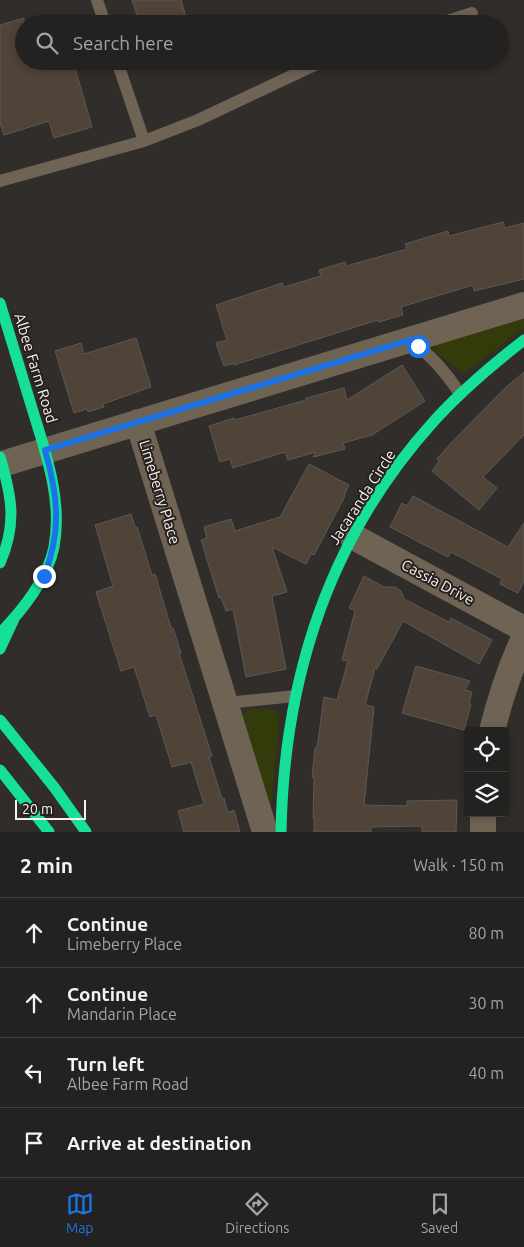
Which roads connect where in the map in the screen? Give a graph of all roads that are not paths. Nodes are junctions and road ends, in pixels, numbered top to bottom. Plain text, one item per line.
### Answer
1 (97, 0) edge
2 (472, 13) dead end
3 (102, 15) edge
4 (466, 15) edge
5 (120, 70) edge
6 (304, 70) edge
7 (144, 141) junction
8 (0, 181) edge
9 (0, 303) edge
10 (524, 305) edge
11 (410, 340) junction
12 (524, 340) edge
13 (460, 394) junction
14 (138, 422) junction
15 (45, 450) junction
16 (2, 470) edge
17 (352, 536) junction
18 (0, 563) edge
19 (14, 619) junction
20 (524, 629) edge
21 (0, 632) edge
22 (524, 638) edge
23 (0, 649) edge
24 (295, 696) junction
25 (226, 703) junction
26 (0, 720) edge
27 (493, 727) edge
28 (0, 770) edge
29 (483, 817) edge
30 (49, 832) edge
31 (86, 832) edge
32 (265, 832) edge
33 (281, 832) edge
34 (483, 832) edge

1 - 3 lane
2 - 4 lane
5 - 7 lane
6 - 7 lane
7 - 8 lane
9 - 15 main road, Albee Farm Road
10 - 11 street, Limeberry Place
11 - 13 lane
11 - 14 street, Limeberry Place
12 - 13 main road, Jacaranda Circle
13 - 17 main road, Jacaranda Circle
14 - 15 street
14 - 25 street, Limeberry Place
15 - 16 street
15 - 19 main road, Albee Farm Road
16 - 18 main road
17 - 20 street, Cassia Drive
17 - 24 main road, Jacaranda Circle
19 - 21 main road, Albee Farm Road
19 - 23 main road
22 - 27 street
24 - 25 lane
24 - 33 main road, Jacaranda Circle
25 - 32 street, Limeberry Place
26 - 31 main road
28 - 30 main road
29 - 34 street

